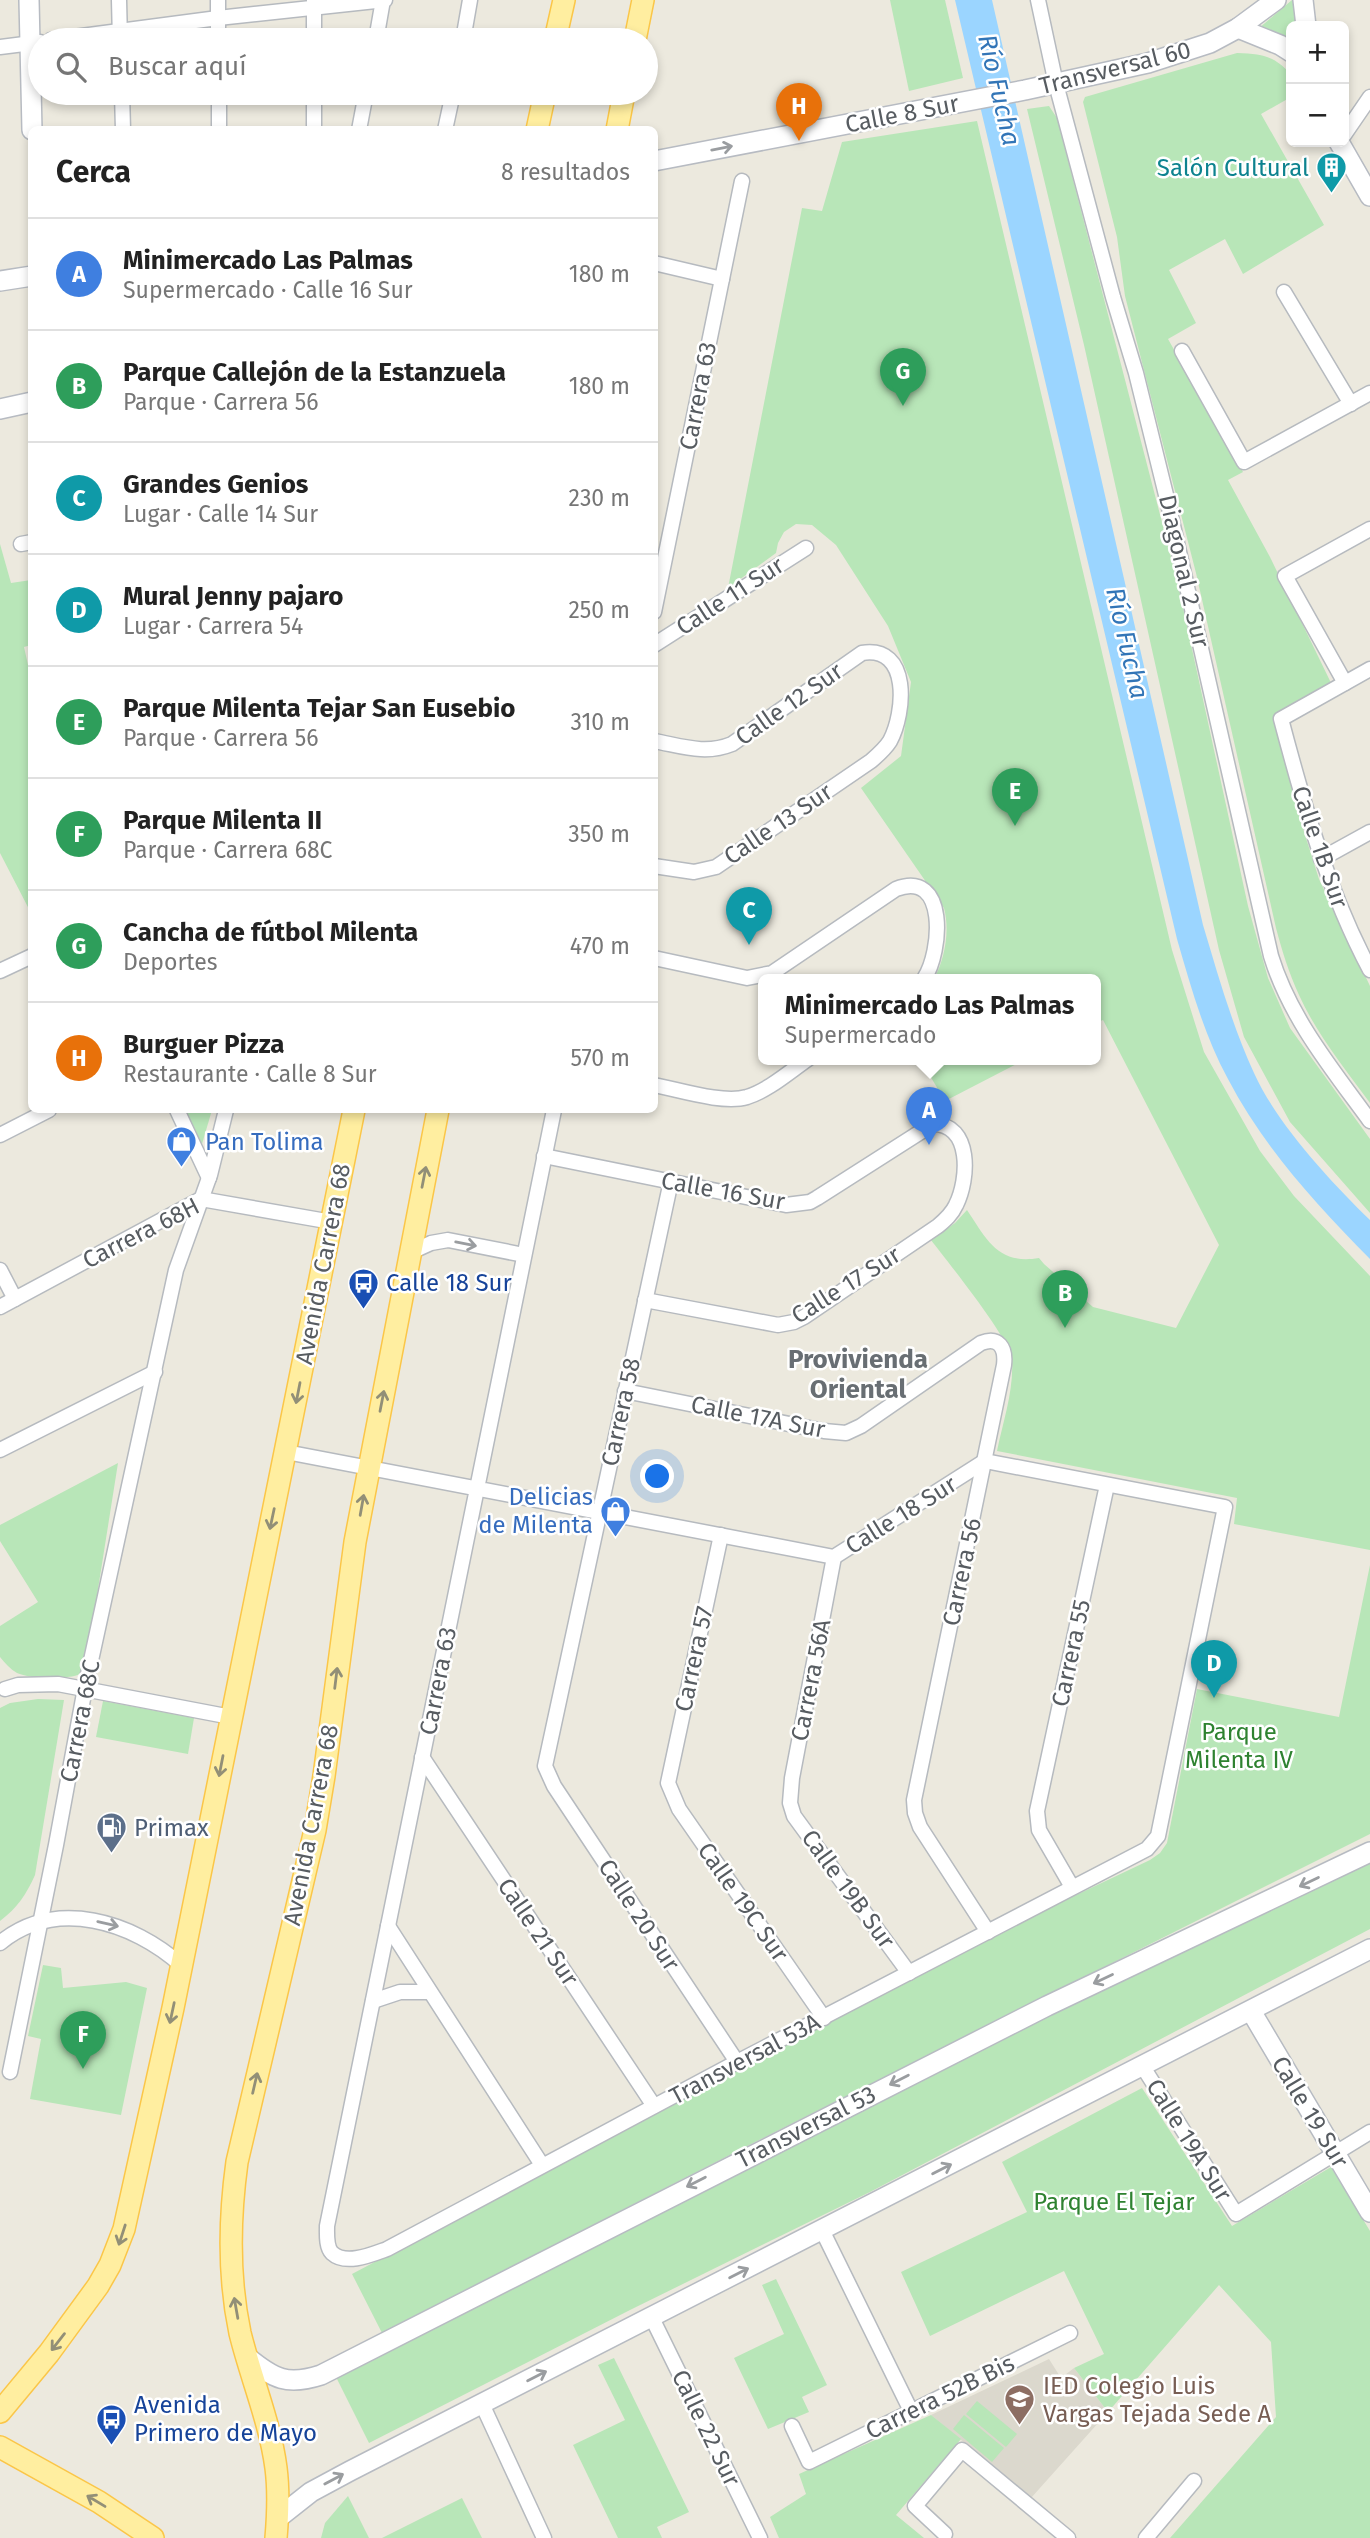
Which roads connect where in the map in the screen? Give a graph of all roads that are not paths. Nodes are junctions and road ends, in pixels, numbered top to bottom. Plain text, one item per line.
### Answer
1 (29, 0) edge
2 (119, 0) edge
3 (218, 0) edge
4 (384, 0) edge
5 (470, 0) edge
6 (564, 0) edge
7 (643, 0) edge
8 (1038, 0) edge
9 (1276, 0) edge
10 (1303, 0) edge
11 (314, 4) edge
12 (218, 18) junction
13 (1306, 21) edge
14 (33, 28) edge
15 (120, 28) edge
16 (164, 28) edge
17 (218, 28) edge
18 (314, 28) edge
19 (378, 28) edge
20 (465, 28) edge
21 (558, 28) edge
22 (637, 28) edge
23 (1237, 28) junction
24 (28, 43) edge
25 (0, 47) edge
26 (1286, 49) edge
27 (1056, 83) junction
28 (1025, 90) joint
29 (1370, 97) edge
30 (33, 105) edge
31 (122, 105) edge
32 (219, 105) edge
33 (314, 105) edge
34 (364, 105) edge
35 (451, 105) edge
36 (542, 105) edge
37 (622, 105) edge
38 (32, 126) edge
39 (123, 126) edge
40 (219, 126) edge
41 (314, 126) edge
42 (360, 126) edge
43 (447, 126) edge
44 (538, 126) edge
45 (618, 126) edge
46 (1349, 128) edge
47 (1342, 147) edge
48 (658, 160) edge
49 (742, 181) dead end
50 (1370, 196) edge
51 (658, 264) edge
52 (28, 277) edge
53 (722, 279) junction
54 (0, 281) edge
55 (1284, 292) dead end
56 (1182, 352) dead end
57 (1370, 393) edge
58 (28, 403) edge
59 (1350, 404) junction
60 (0, 409) edge
61 (1370, 529) edge
62 (806, 548) dead end
63 (658, 592) edge
64 (658, 642) edge
65 (1370, 669) edge
66 (1345, 683) junction
67 (658, 742) edge
68 (889, 743) joint
69 (1370, 832) edge
70 (1321, 859) junction
71 (658, 867) edge
72 (28, 958) edge
73 (658, 959) edge
74 (1370, 970) edge
75 (0, 971) edge
76 (769, 974) edge
77 (926, 974) edge
78 (758, 977) edge
79 (799, 1065) edge
80 (658, 1086) edge
81 (43, 1113) edge
82 (178, 1113) edge
83 (225, 1113) edge
84 (353, 1113) edge
85 (437, 1113) edge
86 (553, 1113) edge
87 (1370, 1121) edge
88 (0, 1135) edge
89 (544, 1156) junction
90 (209, 1178) junction
91 (671, 1181) junction
92 (201, 1199) junction
93 (952, 1212) joint
94 (332, 1222) junction
95 (409, 1253) junction
96 (524, 1255) junction
97 (0, 1270) edge
98 (15, 1299) junction
99 (645, 1300) junction
100 (0, 1307) edge
101 (989, 1340) joint
102 (155, 1371) junction
103 (625, 1391) junction
104 (0, 1450) edge
105 (286, 1452) junction
106 (985, 1461) junction
107 (368, 1468) junction
108 (1107, 1485) junction
109 (477, 1489) junction
110 (599, 1512) junction
111 (721, 1535) junction
112 (834, 1557) junction
113 (2, 1688) edge
114 (85, 1688) junction
115 (231, 1717) junction
116 (422, 1757) junction
117 (545, 1766) joint
118 (668, 1783) joint
119 (790, 1803) joint
120 (1370, 1852) edge
121 (1072, 1888) junction
122 (40, 1922) junction
123 (388, 1926) junction
124 (988, 1932) junction
125 (0, 1943) edge
126 (1370, 1949) edge
127 (181, 1965) junction
128 (909, 1973) junction
129 (429, 1992) junction
130 (373, 2001) junction
131 (1251, 2011) junction
132 (824, 2018) junction
133 (737, 2062) junction
134 (1143, 2067) junction
135 (10, 2072) dead end
136 (654, 2106) junction
137 (1370, 2132) edge
138 (1335, 2153) junction
139 (542, 2165) junction
140 (1370, 2212) edge
141 (822, 2230) junction
142 (332, 2253) joint
143 (652, 2318) junction
144 (1070, 2333) dead end
145 (247, 2357) junction
146 (482, 2404) junction
147 (0, 2412) edge
148 (911, 2412) junction
149 (792, 2426) dead end
150 (0, 2447) edge
151 (1194, 2481) dead end
152 (277, 2528) edge
153 (945, 2534) dead end
154 (153, 2538) edge
155 (544, 2538) edge
156 (760, 2538) edge
157 (1068, 2538) edge
158 (1146, 2538) edge

1 - 14 street
2 - 15 street
3 - 12 street
4 - 11 street
4 - 19 street
5 - 20 street
6 - 21 main road
7 - 22 main road
8 - 27 street, Diagonal 2 Sur
9 - 23 street, Transversal 60
10 - 13 street
11 - 12 street
11 - 18 street
12 - 16 street
12 - 17 street
23 - 26 street
23 - 27 street, Transversal 60
24 - 25 street
27 - 28 street, Transversal 60
27 - 87 street, Diagonal 2 Sur
48 -> 28 street, Calle 8 Sur
29 - 46 street
30 - 38 street
31 - 39 street
32 - 40 street
33 - 41 street
34 - 42 street
35 - 43 street
36 - 44 main road
37 - 45 main road
47 - 50 street
49 - 53 street, Carrera 63
51 - 53 street
52 - 54 street
53 - 63 street, Carrera 63
55 - 59 street
56 - 59 street
57 - 59 street
58 - 60 street
61 - 66 street
62 - 64 street, Calle 11 Sur
65 - 66 street
66 - 70 street, Calle 1B Sur
67 - 68 street, Calle 12 Sur
68 - 71 street, Calle 13 Sur
69 - 70 street
70 - 74 street, Calle 1B Sur
72 - 75 street
73 - 78 street
76 - 77 street
79 - 80 street
81 - 88 street
82 - 90 street
83 - 90 street, Carrera 68C
84 - 94 main road, Avenida Carrera 68
95 -> 85 main road, Avenida Carrera 68
86 - 89 street, Carrera 63
89 - 91 street, Calle 16 Sur
89 - 96 street, Carrera 63
90 - 92 street, Carrera 68C
91 - 93 street, Calle 16 Sur
91 - 99 street, Carrera 58
92 - 94 street, Carrera 68H
92 - 98 street, Carrera 68H
92 - 102 street, Carrera 68C
93 - 99 street, Calle 17 Sur
94 -> 105 main road, Avenida Carrera 68
95 -> 96 street
107 -> 95 main road, Avenida Carrera 68
96 - 109 street, Carrera 63
97 - 98 street
98 - 100 street, Carrera 68H
99 - 103 street, Carrera 58
101 - 103 street, Calle 17A Sur
101 - 106 street, Carrera 56
102 - 104 street
102 - 114 street, Carrera 68C
103 - 110 street, Carrera 58
105 - 107 street, Calle 18 Sur
105 -> 115 main road, Avenida Carrera 68
106 - 108 street
106 - 112 street, Calle 18 Sur
106 - 124 street, Carrera 56
107 - 109 street, Calle 18 Sur
145 -> 107 main road, Avenida Carrera 68
108 - 121 street, Carrera 55
108 - 121 street, Transversal 53A
109 - 110 street, Calle 18 Sur
109 - 116 street, Carrera 63
110 - 111 street, Calle 18 Sur
110 - 117 street, Carrera 58
111 - 112 street, Calle 18 Sur
111 - 118 street, Carrera 57
112 - 119 street, Carrera 56A
113 - 114 street
114 - 115 street
114 - 122 street, Carrera 68C
115 -> 127 main road, Avenida Carrera 68
116 - 123 street, Carrera 63
116 - 136 street, Calle 21 Sur
117 - 133 street, Calle 20 Sur
118 - 132 street, Calle 19C Sur
119 - 128 street, Calle 19B Sur
120 -> 145 street, Transversal 53
121 - 124 street, Transversal 53A
122 - 125 street
122 -> 127 street
122 - 135 street, Carrera 68C
123 - 129 street
123 - 130 street, Carrera 63
124 - 128 street, Transversal 53A
126 - 131 street
127 -> 147 main road, Avenida Carrera 68
128 - 132 street, Transversal 53A
129 - 130 street
129 - 139 street
130 - 142 street, Carrera 63
131 - 134 street
131 - 138 street, Calle 19 Sur
132 - 133 street, Transversal 53A
133 - 136 street, Transversal 53A
134 - 138 street, Calle 19A Sur
141 -> 134 street
136 - 139 street, Transversal 53A
137 - 138 street
138 - 140 street, Calle 19 Sur
139 - 142 street, Transversal 53A
143 -> 141 street
141 - 148 street
146 -> 143 street
143 - 156 street, Calle 22 Sur
144 - 148 street, Carrera 52B Bis
145 - 152 main road, Avenida Carrera 68
152 -> 146 street
146 - 155 street
148 - 149 street, Carrera 52B Bis
154 -> 150 main road
151 - 158 street
153 - 157 street

